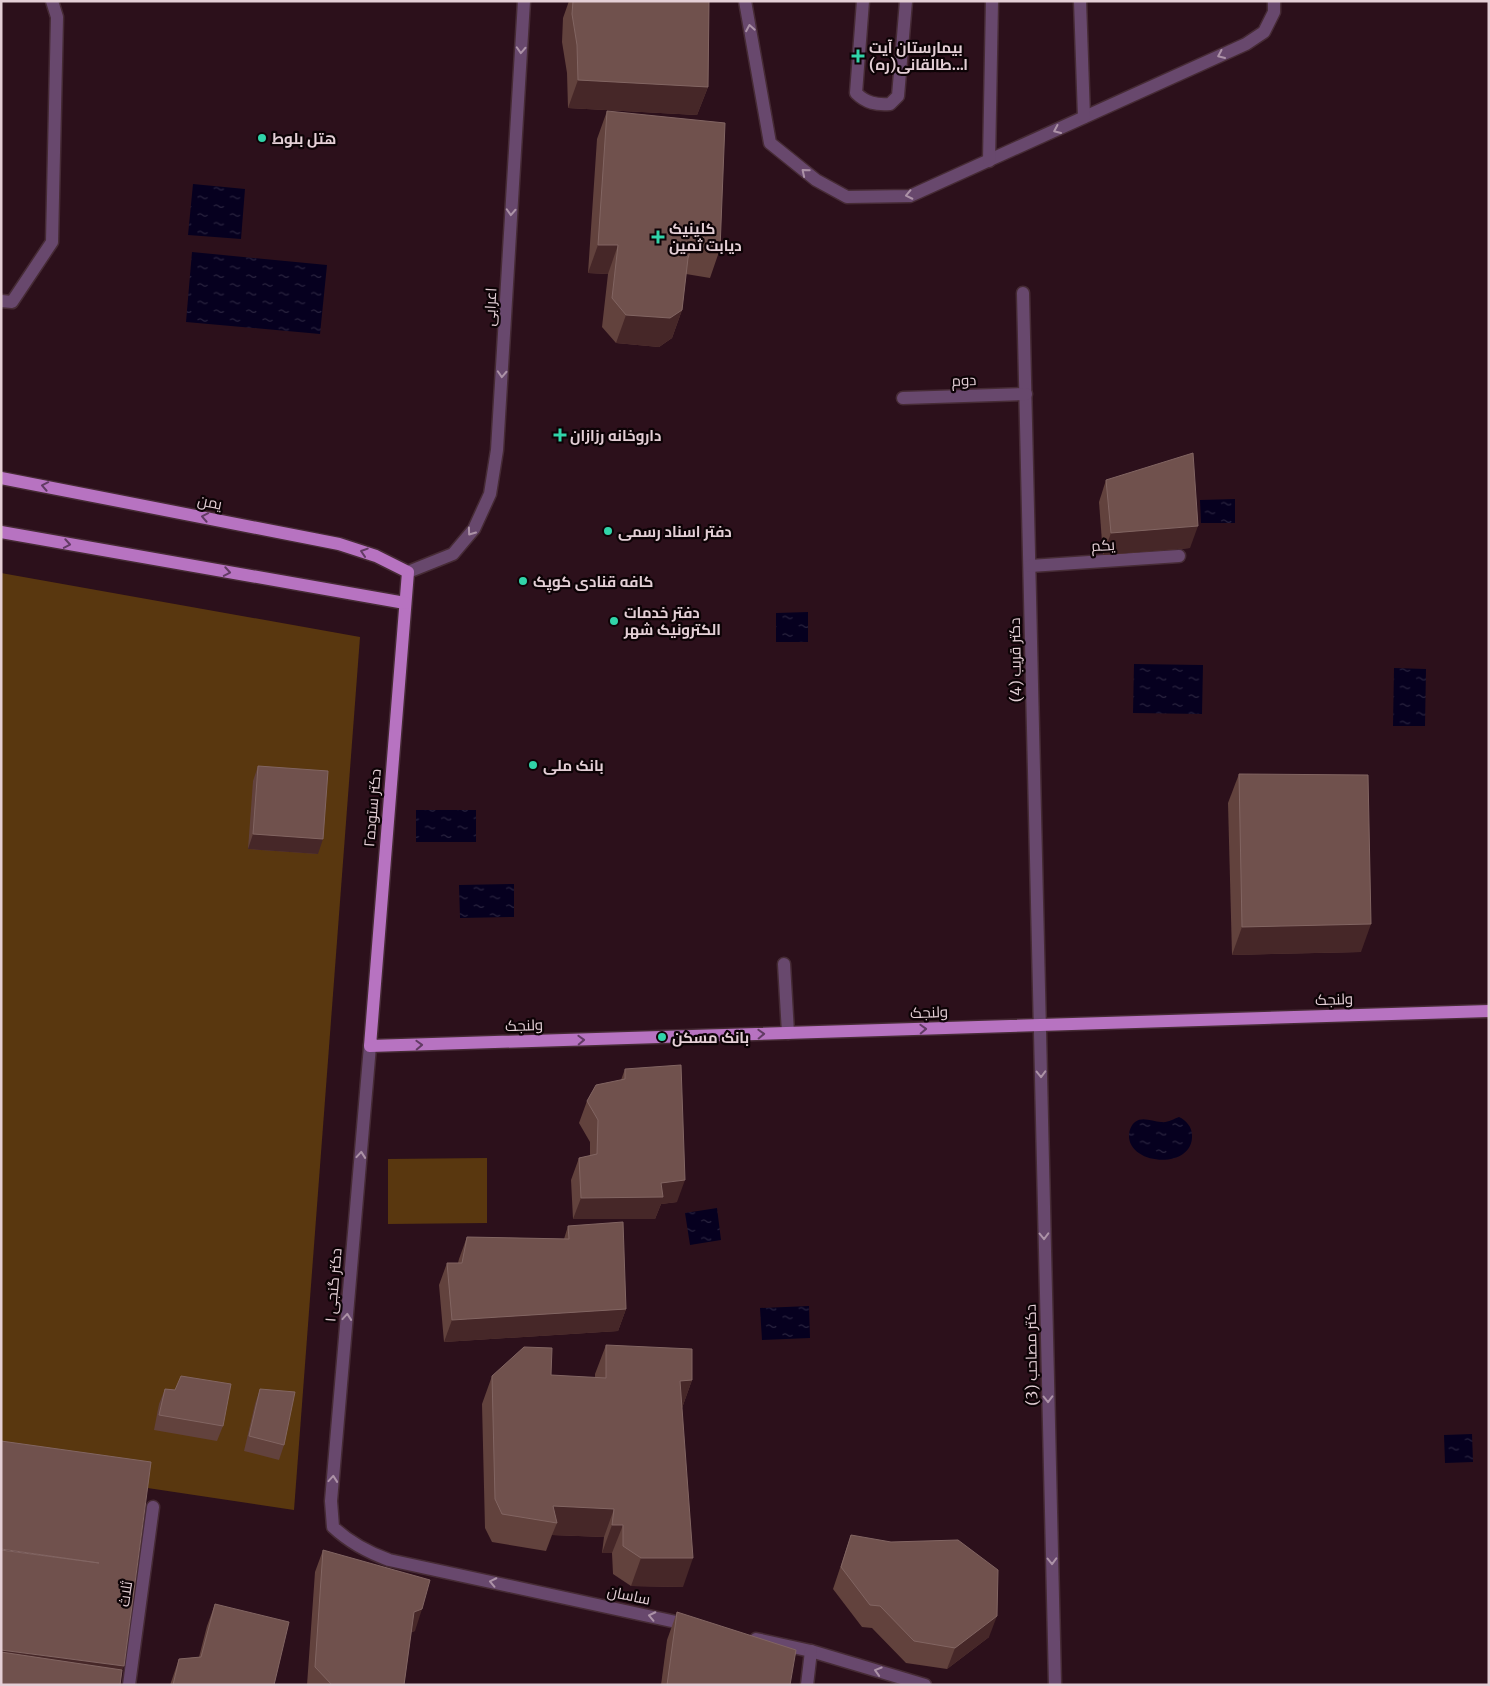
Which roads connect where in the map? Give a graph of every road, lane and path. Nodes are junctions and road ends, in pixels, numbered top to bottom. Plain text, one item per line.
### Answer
1 (52, 1) edge
2 (524, 1) edge
3 (745, 1) edge
4 (863, 1) edge
5 (906, 1) edge
6 (992, 1) edge
7 (1080, 1) edge
8 (1274, 1) edge
9 (1084, 118) junction
10 (989, 160) junction
11 (1023, 293) dead end
12 (1, 301) edge
13 (1026, 394) junction
14 (904, 398) dead end
15 (1, 478) edge
16 (1, 532) edge
17 (1178, 556) dead end
18 (1030, 566) junction
19 (408, 572) junction
20 (405, 603) junction
21 (784, 964) dead end
22 (1489, 1011) edge
23 (1040, 1025) junction
24 (788, 1033) junction
25 (370, 1046) junction
26 (153, 1507) dead end
27 (333, 1527) joint
28 (705, 1628) edge
29 (744, 1636) edge
30 (811, 1651) junction
31 (130, 1685) edge
32 (807, 1685) edge
33 (925, 1685) edge
34 (1054, 1685) edge

1 - 12 street
2 -> 19 street, اعرابی
10 -> 3 street
4 - 5 street
6 - 10 street
7 - 9 street
8 -> 9 street
9 -> 10 street
11 - 13 street, دکتر قریب (4)
13 - 14 street, دوم
13 - 18 street, دکتر قریب (4)
19 -> 15 main road, یمن
16 -> 20 main road
17 - 18 street, یکم
18 - 23 street, دکتر قریب (4)
19 - 20 main road, دکتر ستوده۲
20 - 25 main road, دکتر ستوده۲
21 - 24 street
22 - 23 main road, ولنجک
24 -> 23 main road, ولنجک
23 -> 34 street, دکتر مصاحب (3)
25 -> 24 main road, ولنجک
27 -> 25 street, دکتر گنجی ۱
26 - 31 street, ثلاث
28 -> 27 street, ساسان
29 - 30 street
30 - 32 street
33 -> 30 street

